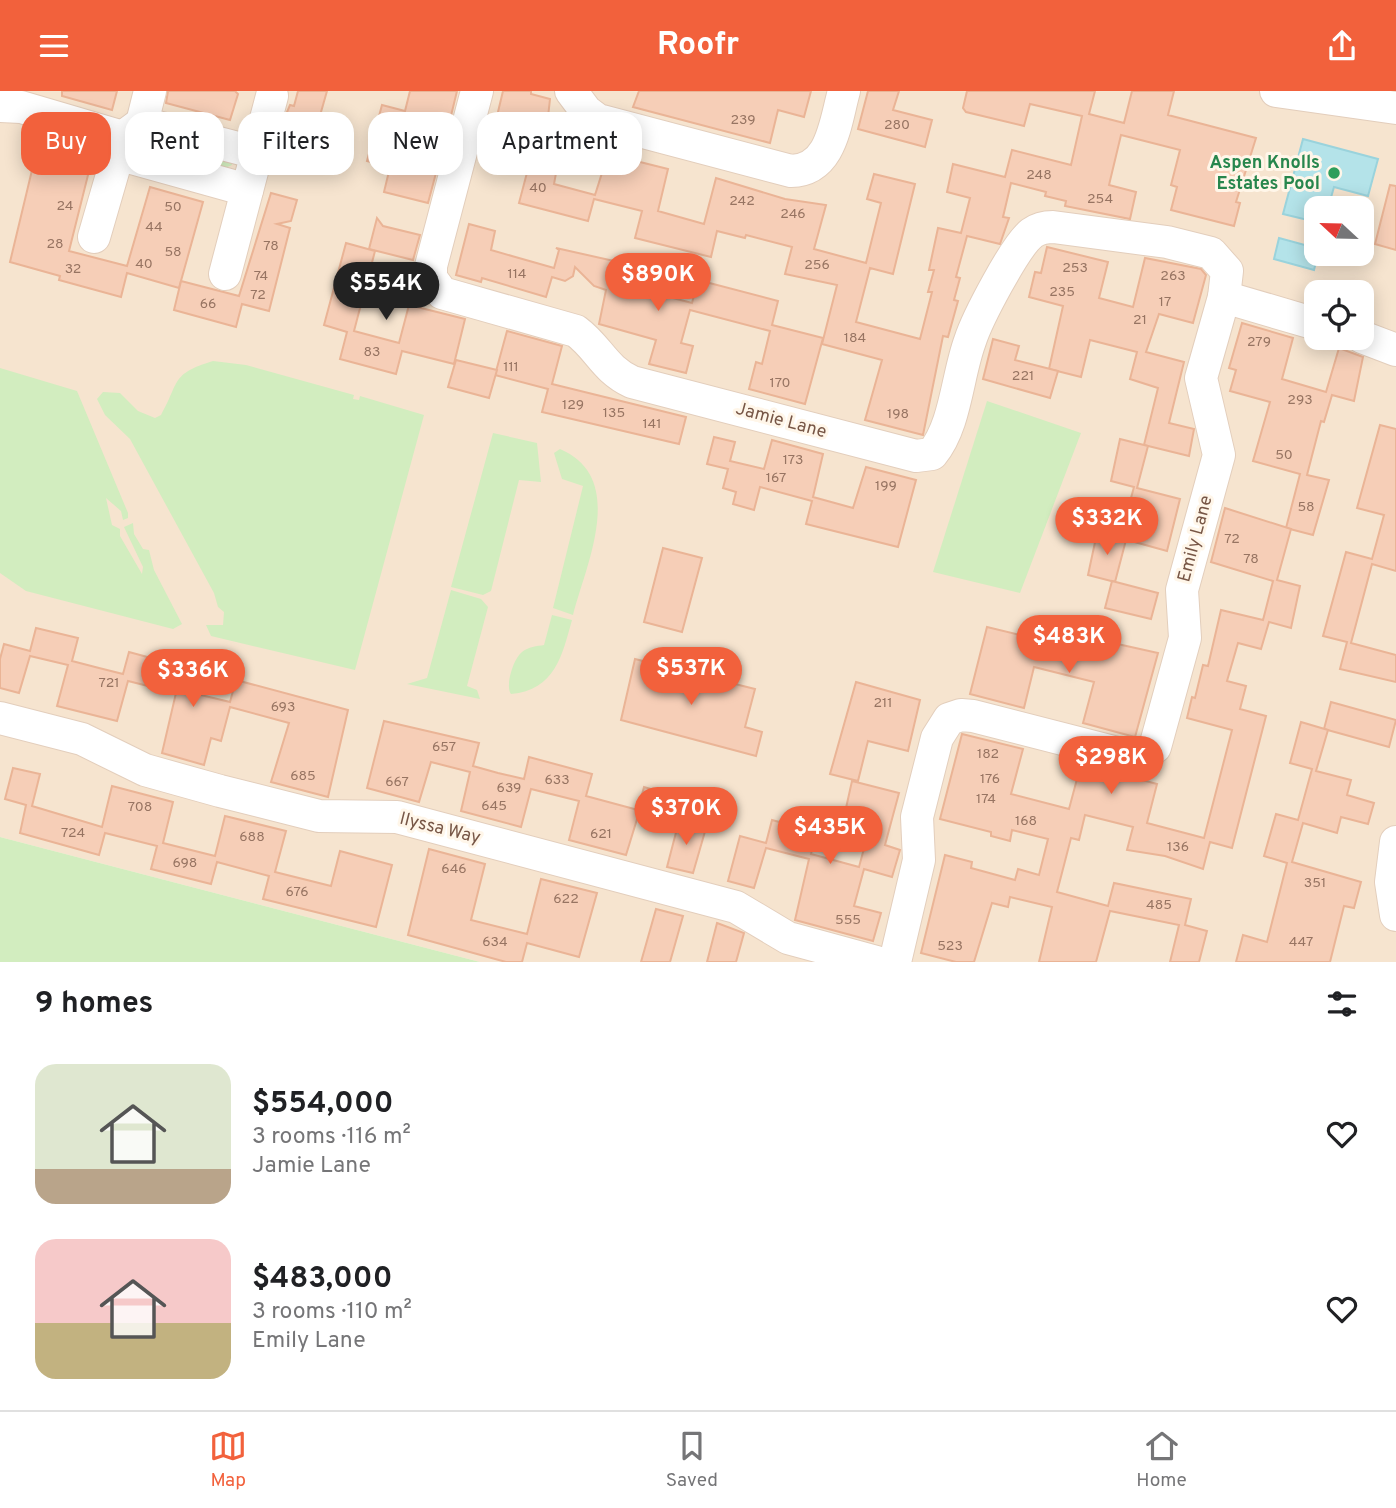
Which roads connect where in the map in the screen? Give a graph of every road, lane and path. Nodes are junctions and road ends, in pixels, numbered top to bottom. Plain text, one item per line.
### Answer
1 (150, 91) edge
2 (477, 91) edge
3 (571, 91) edge
4 (844, 91) edge
5 (1276, 91) edge
6 (272, 96) dead end
7 (15, 101) edge
8 (1396, 108) edge
9 (140, 112) edge
10 (268, 112) edge
11 (125, 128) edge
12 (125, 150) edge
13 (193, 175) edge
14 (251, 175) edge
15 (247, 190) junction
16 (94, 237) dead end
17 (1211, 253) joint
18 (225, 274) dead end
19 (1224, 297) junction
20 (1304, 320) edge
21 (1374, 342) edge
22 (1396, 350) edge
23 (0, 718) edge
24 (1396, 842) edge
25 (1396, 915) edge
26 (876, 962) edge
27 (895, 962) edge

1 - 9 street
2 - 17 street, Jamie Lane
3 - 4 street
5 - 8 street
6 - 10 street
7 - 11 street
12 - 16 street
13 - 15 street
14 - 15 street
15 - 18 street
17 - 19 street, Emily Lane
19 - 20 street
19 - 27 street, Emily Lane
21 - 22 street
23 - 26 street, Ilyssa Way
24 - 25 street

